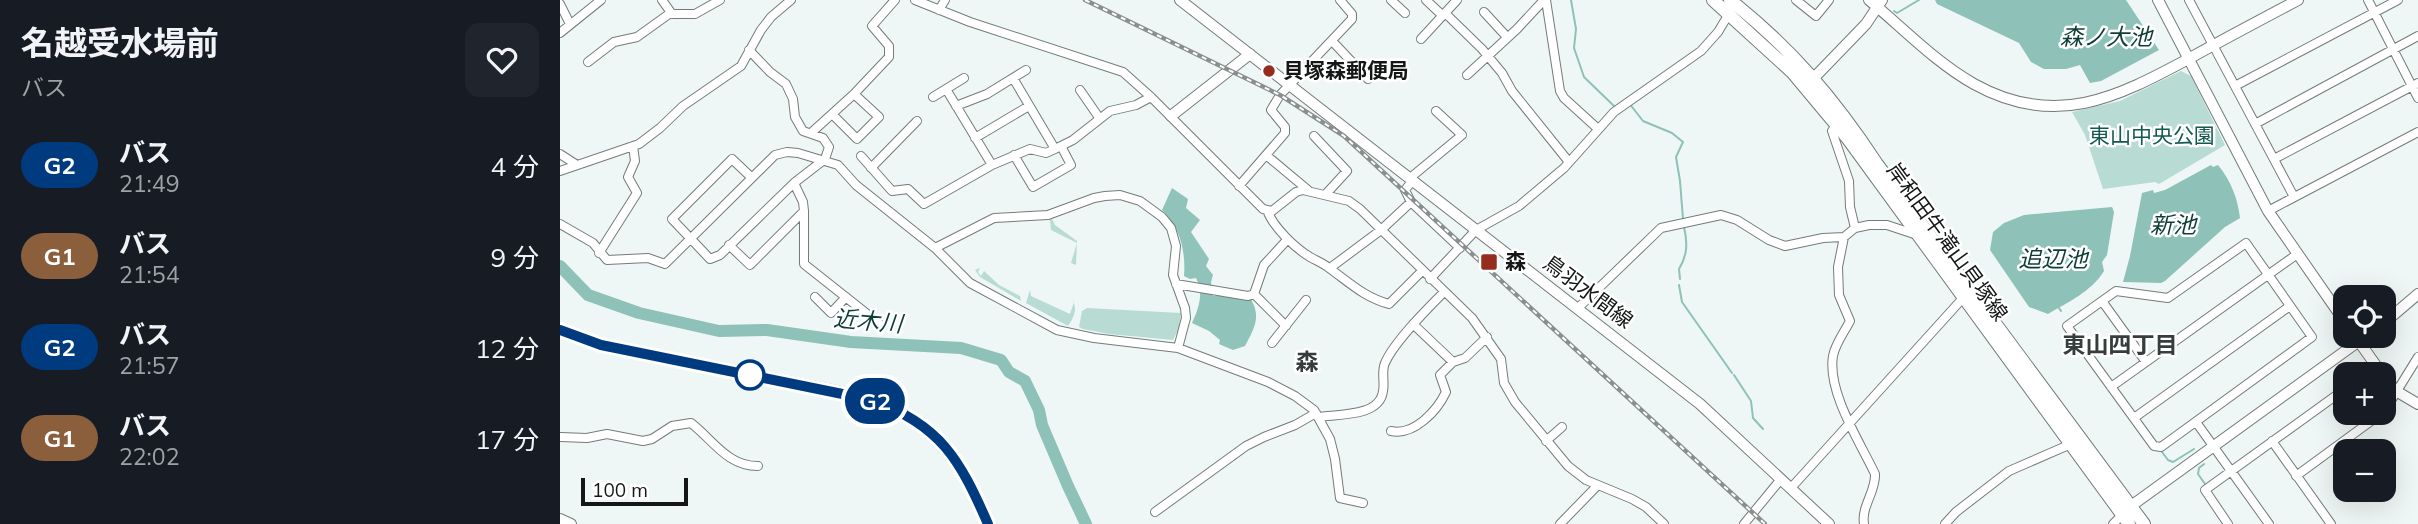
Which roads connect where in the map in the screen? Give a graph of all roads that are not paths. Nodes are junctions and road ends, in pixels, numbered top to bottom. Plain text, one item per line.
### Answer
1 (601, 0) edge
2 (662, 0) edge
3 (720, 0) edge
4 (791, 0) edge
5 (895, 0) edge
6 (915, 0) edge
7 (945, 0) edge
8 (1180, 0) edge
9 (1340, 0) edge
10 (1391, 0) edge
11 (1426, 0) edge
12 (1457, 0) edge
13 (1545, 0) edge
14 (1713, 0) edge
15 (1797, 0) edge
16 (1829, 0) edge
17 (2158, 0) edge
18 (2298, 0) edge
19 (2368, 0) edge
20 (2398, 0) edge
21 (2193, 1) edge
22 (1877, 3) edge
23 (560, 4) edge
24 (1731, 6) edge
25 (939, 10) junction
26 (1484, 12) dead end
27 (2375, 12) junction
28 (1405, 13) dead end
29 (672, 14) junction
30 (1443, 14) junction
31 (570, 24) junction
32 (560, 33) edge
33 (2418, 36) edge
34 (1507, 37) junction
35 (1421, 39) dead end
36 (1333, 41) junction
37 (2213, 46) junction
38 (2393, 49) junction
39 (749, 50) junction
40 (1250, 54) junction
41 (1487, 57) junction
42 (2189, 58) junction
43 (588, 62) dead end
44 (1026, 69) dead end
45 (1467, 75) dead end
46 (964, 78) dead end
47 (1013, 78) junction
48 (1368, 79) dead end
49 (1809, 82) junction
50 (1289, 84) junction
51 (2415, 85) edge
52 (2235, 86) junction
53 (946, 89) junction
54 (1080, 90) dead end
55 (854, 94) junction
56 (933, 97) dead end
57 (1151, 97) junction
58 (2418, 98) edge
59 (956, 106) junction
60 (1030, 106) junction
61 (1436, 111) dead end
62 (832, 114) junction
63 (1171, 116) junction
64 (1100, 119) junction
65 (917, 121) dead end
66 (2255, 124) junction
67 (1836, 125) junction
68 (1597, 128) junction
69 (2418, 132) edge
70 (811, 133) junction
71 (1314, 136) dead end
72 (975, 138) junction
73 (634, 146) junction
74 (1058, 148) junction
75 (560, 154) edge
76 (1014, 155) junction
77 (1266, 155) junction
78 (861, 156) dead end
79 (825, 159) junction
80 (2274, 159) junction
81 (1569, 162) junction
82 (577, 165) junction
83 (992, 165) junction
84 (872, 168) junction
85 (560, 171) edge
86 (751, 177) junction
87 (1411, 179) junction
88 (794, 183) junction
89 (1239, 186) junction
90 (1308, 190) junction
91 (1325, 195) junction
92 (2294, 197) junction
93 (1410, 202) junction
94 (1267, 210) junction
95 (804, 211) junction
96 (2268, 211) junction
97 (560, 224) edge
98 (1856, 228) junction
99 (1381, 230) junction
100 (1476, 230) junction
101 (1917, 235) junction
102 (1844, 237) junction
103 (691, 239) junction
104 (1287, 240) junction
105 (729, 245) junction
106 (935, 248) junction
107 (1460, 248) junction
108 (599, 253) junction
109 (2296, 255) junction
110 (1330, 268) junction
111 (1422, 271) junction
112 (2268, 275) junction
113 (1430, 279) junction
114 (1176, 284) junction
115 (1444, 292) junction
116 (2418, 294) edge
117 (1254, 295) junction
118 (815, 297) dead end
119 (846, 297) junction
120 (1964, 298) junction
121 (1306, 300) dead end
122 (2102, 301) junction
123 (2290, 306) junction
124 (2333, 306) edge
125 (1577, 309) junction
126 (2396, 313) edge
127 (1413, 324) junction
128 (881, 325) dead end
129 (1286, 326) junction
130 (560, 330) edge
131 (1488, 337) junction
132 (1272, 343) dead end
133 (1178, 348) junction
134 (2346, 348) edge
135 (2418, 356) edge
136 (1453, 362) junction
137 (2146, 362) junction
138 (2112, 387) junction
139 (2396, 391) joint
140 (2333, 398) edge
141 (2418, 404) edge
142 (1317, 415) junction
143 (2134, 418) junction
144 (1850, 422) junction
145 (2196, 422) junction
146 (2364, 425) edge
147 (1562, 427) dead end
148 (1391, 431) dead end
149 (560, 437) edge
150 (1546, 440) junction
151 (2272, 441) junction
152 (2071, 444) junction
153 (2213, 446) junction
154 (758, 466) dead end
155 (2231, 471) junction
156 (2296, 476) junction
157 (1781, 479) junction
158 (1597, 486) junction
159 (1791, 488) junction
160 (1363, 503) dead end
161 (1155, 512) dead end
162 (2124, 517) edge
163 (560, 519) edge
164 (571, 524) edge
165 (988, 524) edge
166 (1560, 524) edge
167 (1664, 524) edge
168 (1744, 524) edge
169 (1829, 524) edge
170 (1864, 524) edge
171 (1945, 524) edge
172 (2144, 524) edge
173 (2228, 524) edge
174 (2269, 524) edge
175 (2331, 524) edge

1 - 31 street
2 - 29 street
3 - 29 street
4 - 39 street
5 - 55 street
6 - 25 street
7 - 25 street
8 - 40 street, 鳥羽水間線
9 - 36 street
10 - 28 street
11 - 30 street
12 - 30 street
13 - 34 street
13 - 68 street
14 - 24 main road, 岸和田牛滝山貝塚線
15 - 16 street
17 - 42 street
18 - 37 street
19 - 27 street
20 - 27 street
21 - 37 street
22 - 42 street
22 - 49 street
23 - 31 street
24 - 49 main road, 岸和田牛滝山貝塚線
24 - 68 street
25 - 57 street
26 - 34 street
27 - 38 street
27 - 52 street
29 - 43 street
30 - 35 street
30 - 41 street
31 - 32 street
33 - 38 street
34 - 41 street
36 - 48 street
36 - 50 street
37 - 42 street
37 - 52 street
38 - 51 street
38 - 66 street
39 - 70 street
39 - 73 street
40 - 50 street, 鳥羽水間線
40 - 63 street
41 - 45 street
41 - 81 street
42 - 96 street
44 - 47 street
46 - 53 street
47 - 59 street
47 - 60 street
49 - 67 main road, 岸和田牛滝山貝塚線
49 - 162 main road, 岸和田牛滝山貝塚線
50 - 77 street
50 - 87 street, 鳥羽水間線
51 - 58 street
51 - 80 street
52 - 66 street
53 - 56 street
53 - 59 street
54 - 64 street
55 - 62 street
55 - 62 street
57 - 63 street
57 - 64 street
59 - 72 street
60 - 72 street
60 - 74 street
61 - 87 street
62 - 70 street
63 - 89 street
64 - 74 street
65 - 84 street
66 - 80 street
67 - 98 street
67 - 101 main road, 岸和田牛滝山貝塚線
68 - 81 street
69 - 92 street
70 - 79 street
71 - 91 street
72 - 83 street
73 - 82 street
73 - 108 street
74 - 76 street
74 - 76 street
75 - 82 street
76 - 83 street
77 - 89 street
77 - 90 street
78 - 84 street
79 - 86 street
79 - 88 street
79 - 106 street
80 - 92 street
81 - 100 street
82 - 85 street
83 - 84 street
86 - 103 street
86 - 103 street
87 - 93 street
87 - 100 street, 鳥羽水間線
88 - 95 street
88 - 105 street
89 - 94 street
90 - 91 street
90 - 94 street
91 - 99 street
92 - 96 street
93 - 99 street
93 - 107 street
94 - 104 street
95 - 105 street
95 - 119 street
96 - 109 street
97 - 108 street
98 - 101 street
98 - 102 street
99 - 110 street
99 - 111 street
100 - 107 street
100 - 125 street, 鳥羽水間線
101 - 120 main road, 岸和田牛滝山貝塚線
102 - 125 street
102 - 144 street
103 - 105 street
103 - 108 street
104 - 110 street
104 - 117 street
106 - 114 street
106 - 133 street
107 - 113 street
109 - 112 street
109 - 124 street
110 - 111 street
111 - 113 street
112 - 122 street
112 - 123 street
112 - 137 street
113 - 115 street
114 - 117 street
114 - 133 street
115 - 127 street
115 - 131 street
116 - 126 street
117 - 129 street
118 - 119 street
119 - 128 street
120 - 144 street
120 - 152 main road, 岸和田牛滝山貝塚線
121 - 129 street
122 - 137 street
122 - 138 street
123 - 143 street
123 - 145 street
125 - 157 street, 鳥羽水間線
127 - 136 street
127 - 142 street
129 - 132 street
130 - 165 main road
131 - 136 street
131 - 150 street
133 - 142 street
134 - 153 street
135 - 139 street
136 - 148 street
137 - 138 street
138 - 143 street
139 - 141 street
140 - 151 street
142 - 160 street
142 - 161 street
143 - 145 street
144 - 159 street
144 - 170 street
145 - 153 street
146 - 156 street
147 - 150 street
149 - 154 street
150 - 158 street
151 - 155 street
151 - 156 street
152 - 162 main road, 岸和田牛滝山貝塚線
152 - 171 street
153 - 155 street
153 - 162 street
155 - 173 street
155 - 174 street
156 - 175 street
157 - 159 street, 鳥羽水間線
157 - 168 street
158 - 166 street
158 - 167 street
159 - 169 street, 鳥羽水間線
162 - 172 main road, 岸和田牛滝山貝塚線
163 - 164 street

